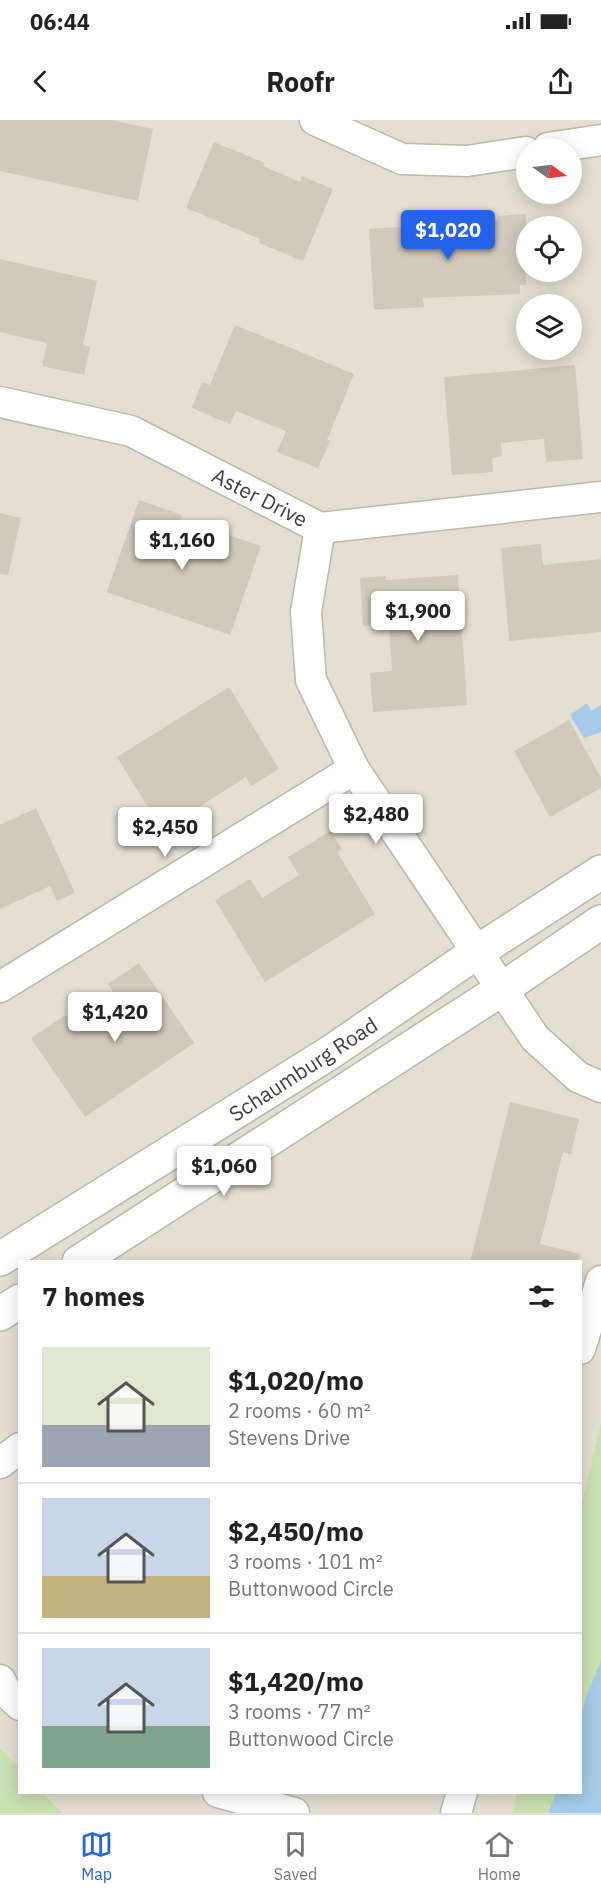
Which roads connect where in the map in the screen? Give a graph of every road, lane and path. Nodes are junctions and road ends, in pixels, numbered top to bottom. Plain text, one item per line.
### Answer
1 (315, 120) edge
2 (601, 140) edge
3 (582, 143) edge
4 (516, 154) edge
5 (0, 402) edge
6 (601, 497) edge
7 (320, 528) junction
8 (354, 770) junction
9 (601, 872) edge
10 (601, 922) edge
11 (477, 952) junction
12 (0, 987) edge
13 (502, 989) junction
14 (601, 1088) edge
15 (0, 1259) edge
16 (82, 1260) edge
17 (601, 1281) edge
18 (18, 1302) edge
19 (0, 1314) edge
20 (582, 1343) edge
21 (18, 1450) edge
22 (0, 1463) edge
23 (0, 1680) edge
24 (18, 1703) edge
25 (225, 1794) edge
26 (461, 1794) edge
27 (294, 1813) edge
28 (456, 1813) edge

1 - 4 street
2 - 3 street
5 - 7 street, Aster Drive
6 - 7 street, Aster Drive
7 - 8 street
8 - 11 street
8 - 12 street
9 - 11 street, Schaumburg Road
10 - 13 street, Schaumburg Road
11 - 13 street
11 - 15 street, Schaumburg Road
13 - 14 street
13 - 16 street, Schaumburg Road
17 - 20 street
18 - 19 street
21 - 22 street
23 - 24 street
25 - 27 street
26 - 28 street

